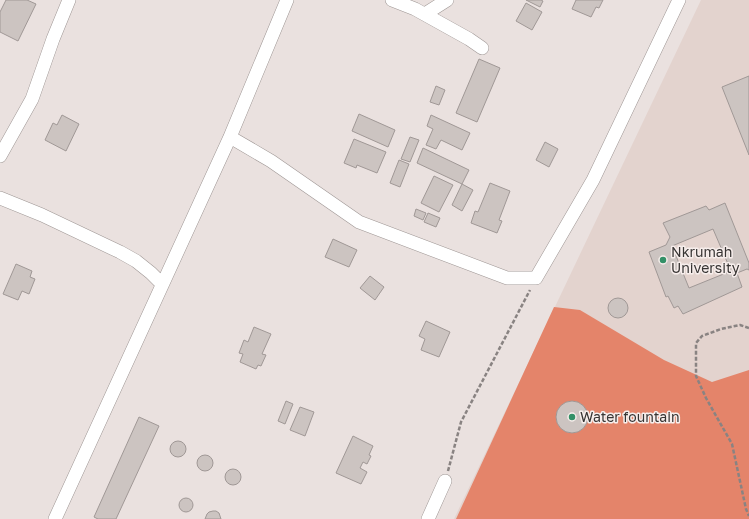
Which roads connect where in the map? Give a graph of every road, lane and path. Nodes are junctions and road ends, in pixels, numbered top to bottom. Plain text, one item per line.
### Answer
1 (69, 0) edge
2 (287, 0) edge
3 (392, 0) edge
4 (447, 0) edge
5 (679, 0) edge
6 (425, 14) junction
7 (482, 48) dead end
8 (230, 137) junction
9 (0, 156) edge
10 (0, 198) edge
11 (536, 278) junction
12 (162, 284) junction
13 (749, 328) edge
14 (445, 481) joint
15 (749, 516) edge
16 (55, 519) edge
17 (428, 519) edge

1 - 9 street
2 - 8 street
3 - 6 street
4 - 6 street
5 - 11 street
6 - 7 street
8 - 11 street
8 - 12 street
10 - 12 street
11 - 14 path
12 - 16 street
13 - 15 path
14 - 17 street

